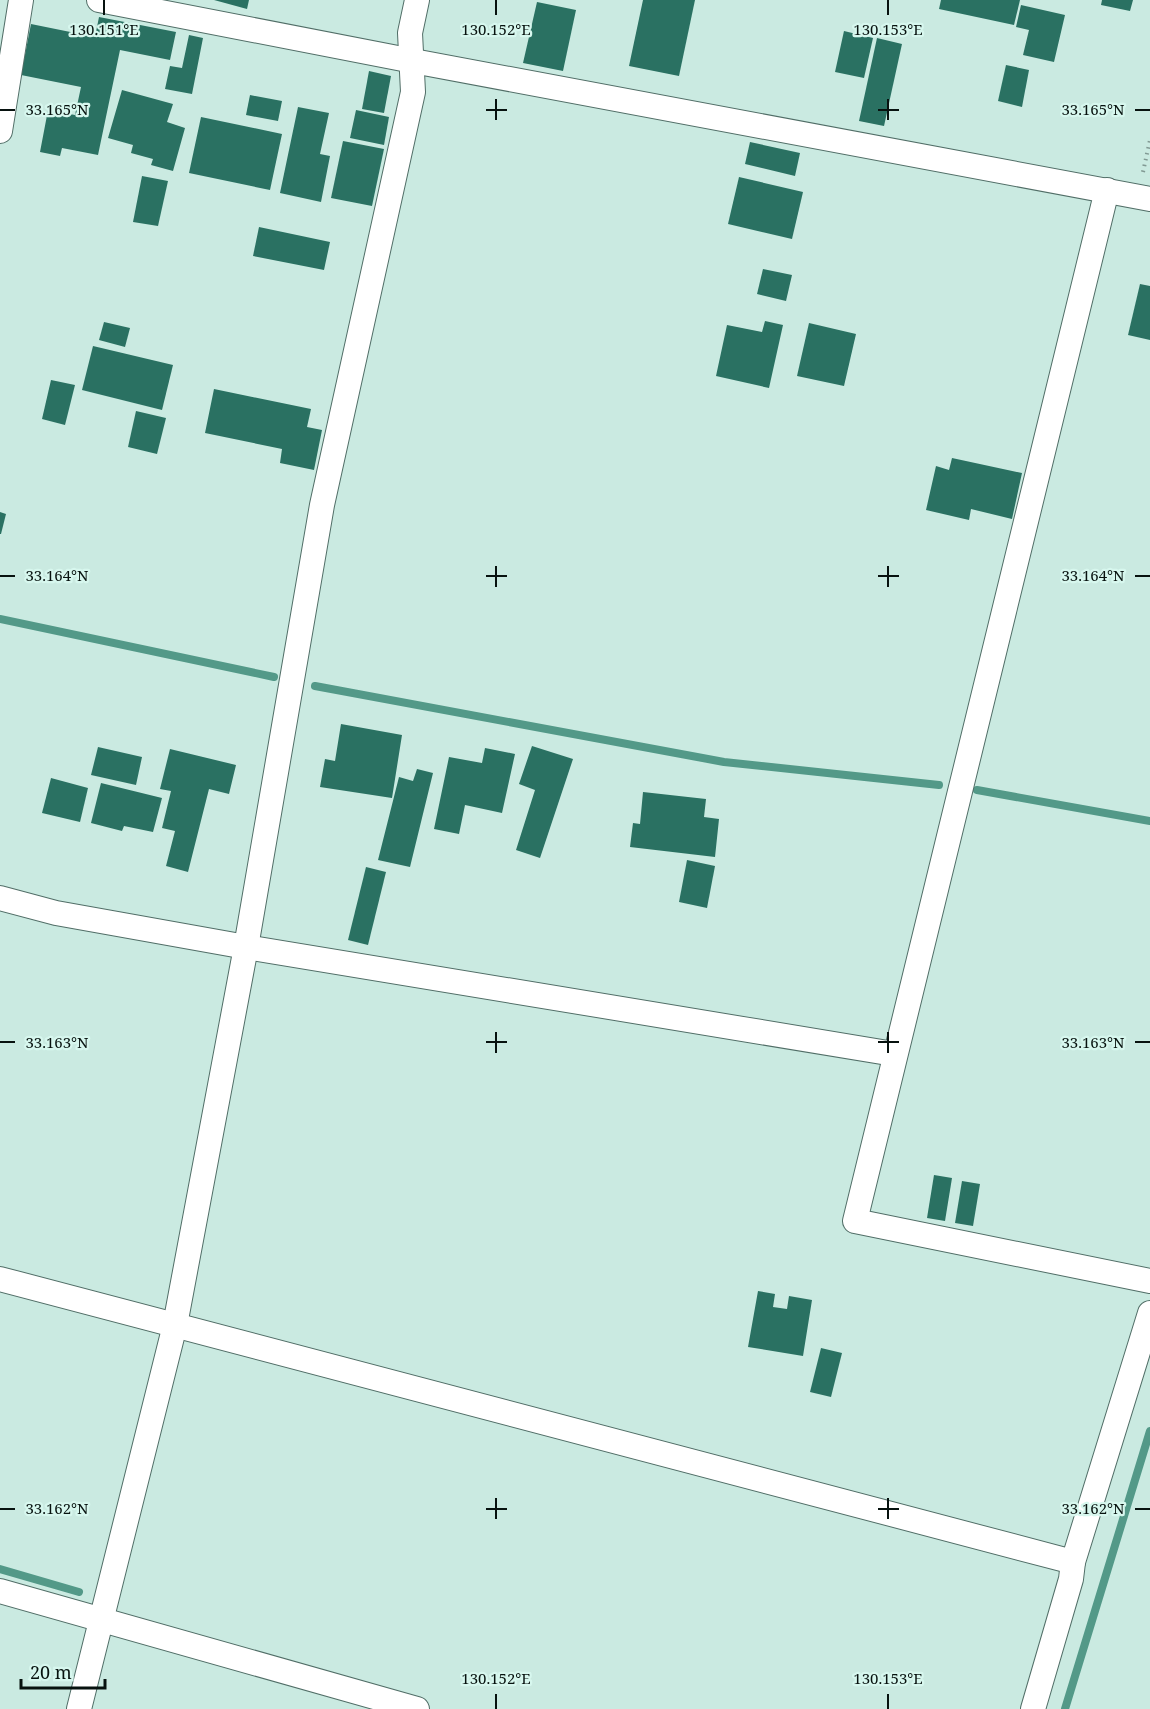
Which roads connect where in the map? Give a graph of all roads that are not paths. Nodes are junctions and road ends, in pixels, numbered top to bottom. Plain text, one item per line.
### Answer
1 (21, 0) edge
2 (99, 0) edge
3 (417, 0) edge
4 (413, 61) junction
5 (0, 131) edge
6 (1107, 190) junction
7 (1144, 198) edge
8 (0, 898) edge
9 (246, 947) junction
10 (894, 1054) junction
11 (0, 1279) edge
12 (1150, 1281) edge
13 (1150, 1313) edge
14 (175, 1325) junction
15 (1073, 1562) junction
16 (0, 1591) edge
17 (102, 1620) junction
18 (79, 1709) edge
19 (417, 1709) edge
20 (1033, 1709) edge

1 - 5 street
2 - 4 street
3 - 4 street
4 - 6 street
4 - 9 street
6 - 7 street
6 - 10 street
8 - 9 street
9 - 10 street
9 - 14 street
10 - 12 street
11 - 14 street
13 - 15 street
14 - 15 street
14 - 17 street
15 - 20 street
16 - 17 street
17 - 18 street
17 - 19 street

